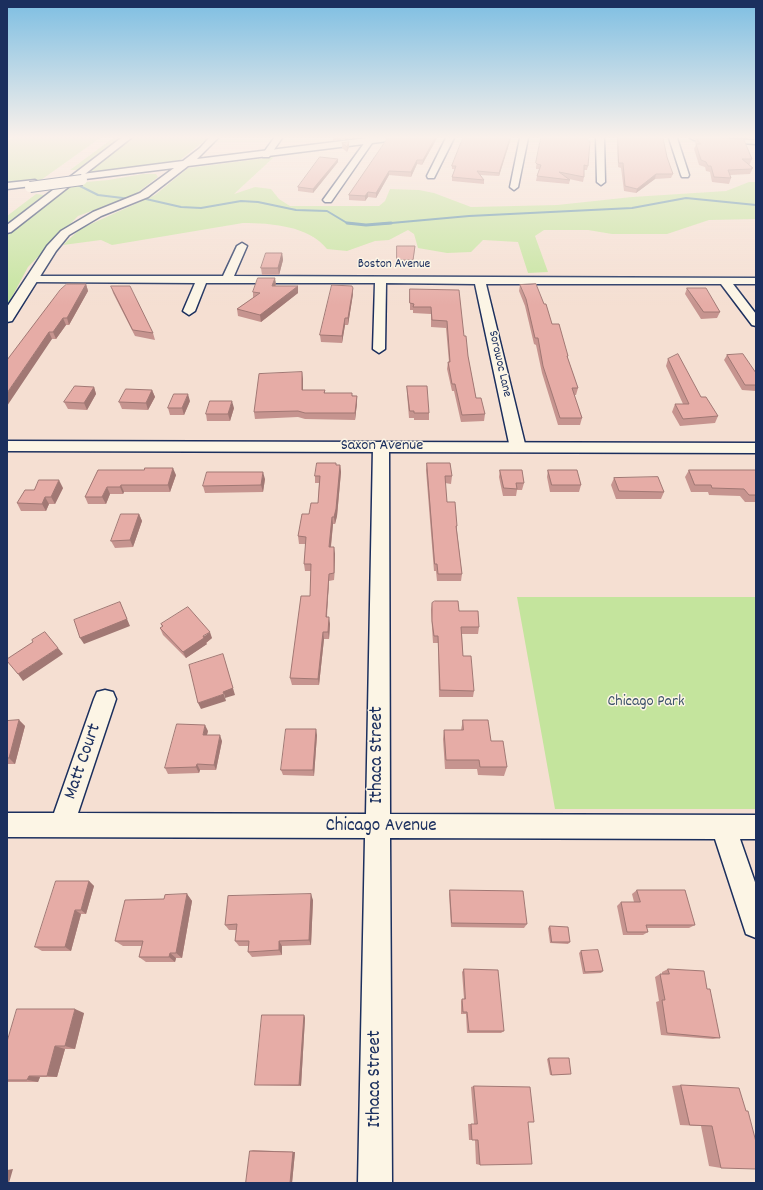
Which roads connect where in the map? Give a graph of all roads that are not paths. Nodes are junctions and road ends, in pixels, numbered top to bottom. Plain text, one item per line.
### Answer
1 (31, 194) edge
2 (55, 194) edge
3 (146, 194) edge
4 (333, 194) edge
5 (25, 198) dead end
6 (328, 200) dead end
7 (7, 230) edge
8 (242, 246) dead end
9 (32, 279) junction
10 (202, 279) junction
11 (227, 279) junction
12 (381, 279) junction
13 (480, 280) junction
14 (724, 280) junction
15 (756, 280) edge
16 (189, 311) dead end
17 (7, 318) edge
18 (756, 322) edge
19 (379, 349) dead end
20 (7, 446) edge
21 (381, 447) junction
22 (518, 448) junction
23 (756, 448) edge
24 (105, 699) dead end
25 (62, 826) junction
26 (378, 827) junction
27 (723, 827) junction
28 (756, 828) edge
29 (8, 829) edge
30 (756, 924) edge
31 (375, 1183) edge

1 - 5 main road
2 - 7 main road
3 - 9 main road
4 - 6 street
8 - 11 street
9 - 10 street, Boston Avenue
9 - 17 main road
10 - 11 street, Boston Avenue
10 - 16 street
11 - 12 street, Boston Avenue
12 - 13 street, Boston Avenue
12 - 19 street
13 - 14 street, Boston Avenue
13 - 22 street, Sorowoc Lane
14 - 15 street, Boston Avenue
14 - 18 street
20 - 21 main road, Saxon Avenue
21 - 22 main road, Saxon Avenue
21 - 26 street, Ithaca Street
22 - 23 main road, Saxon Avenue
24 - 25 street, Matt Court
25 - 26 street, Chicago Avenue
25 - 29 street, Chicago Avenue
26 - 27 street, Chicago Avenue
26 - 31 street, Ithaca Street
27 - 28 street, Chicago Avenue
27 - 30 street

